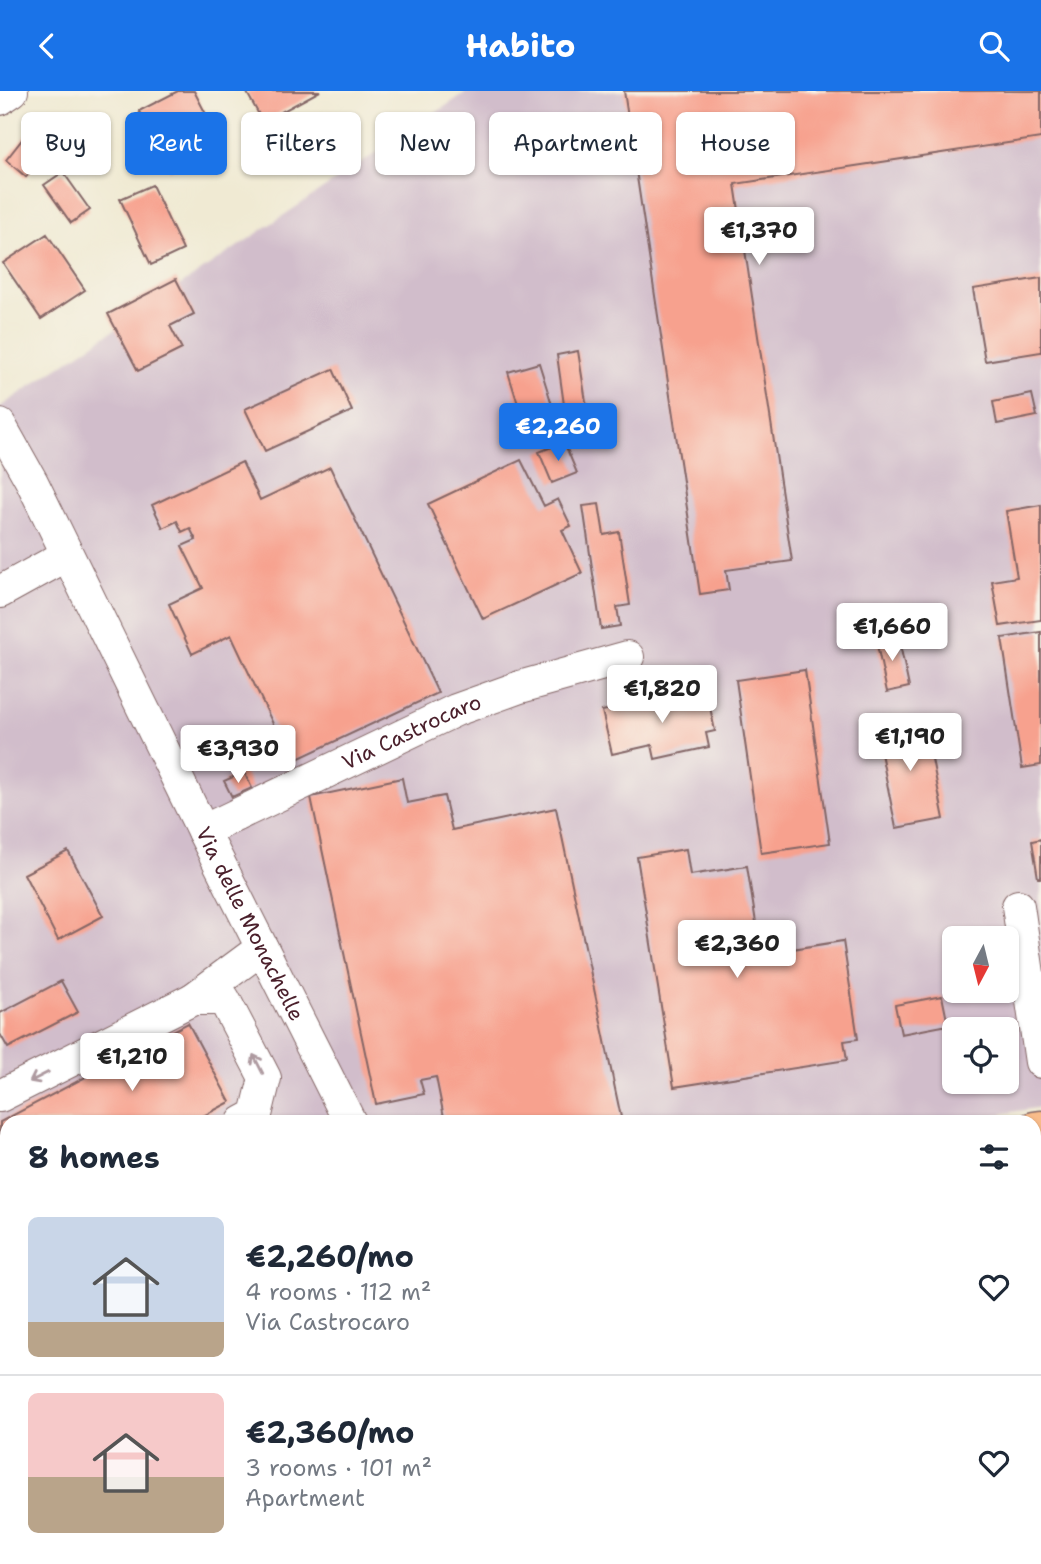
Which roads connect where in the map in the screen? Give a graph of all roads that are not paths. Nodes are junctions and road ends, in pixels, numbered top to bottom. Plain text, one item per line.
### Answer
1 (12, 91) edge
2 (0, 99) edge
3 (0, 425) edge
4 (67, 555) junction
5 (0, 591) edge
6 (628, 657) dead end
7 (203, 831) junction
8 (1018, 906) dead end
9 (262, 948) junction
10 (193, 999) junction
11 (1041, 1062) edge
12 (0, 1096) edge
13 (256, 1115) edge
14 (346, 1115) edge

1 - 2 street
3 - 4 street, Via delle Monachelle
4 - 5 street
4 - 7 street, Via delle Monachelle
6 - 7 street, Via Castrocaro
7 - 9 street, Via delle Monachelle
8 - 11 street
9 - 10 street
9 - 14 street, Via delle Monachelle
10 -> 12 street
13 -> 10 street

